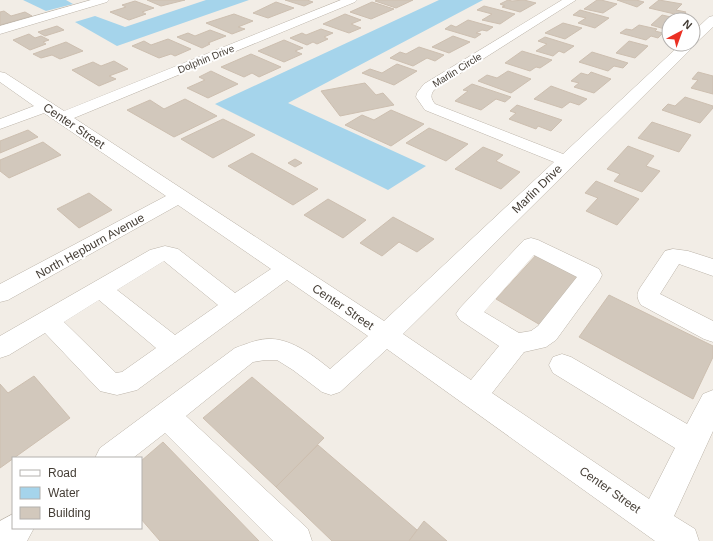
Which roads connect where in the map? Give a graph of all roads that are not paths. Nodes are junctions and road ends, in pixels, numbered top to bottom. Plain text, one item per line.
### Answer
1 (103, 0) edge
2 (351, 0) edge
3 (570, 0) edge
4 (713, 20) edge
5 (0, 30) edge
6 (701, 31) edge
7 (680, 52) edge
8 (0, 76) edge
9 (54, 112) junction
10 (0, 124) edge
11 (566, 161) junction
12 (179, 197) junction
13 (713, 268) edge
14 (286, 269) junction
15 (101, 289) junction
16 (0, 294) edge
17 (235, 306) junction
18 (47, 320) junction
19 (713, 332) edge
20 (386, 335) junction
21 (516, 344) junction
22 (0, 348) edge
23 (174, 349) junction
24 (562, 365) dead end
25 (474, 396) junction
26 (713, 402) edge
27 (166, 415) junction
28 (693, 443) junction
29 (111, 457) edge
30 (655, 521) junction
31 (17, 529) edge
32 (1, 541) edge
33 (296, 541) edge
34 (683, 541) edge

1 - 5 street
2 - 9 street, Dolphin Drive
3 - 11 street, Marlin Circle
4 - 6 street
7 - 11 street, Marlin Drive
8 - 9 street, Center Street
9 - 10 street, Dolphin Drive
9 - 12 street, Center Street
11 - 20 street, Marlin Drive
12 - 14 street, Center Street
12 - 16 street, North Hepburn Avenue
13 - 19 street
14 - 17 street
14 - 20 street, Center Street
15 - 17 street
15 - 18 street
15 - 23 street
17 - 23 street
18 - 22 street
18 - 23 street
20 - 25 street, Center Street
20 - 27 street, Marlin Drive
21 - 21 street
21 - 25 street
24 - 28 street
25 - 30 street, Center Street
26 - 28 street
27 - 29 street
27 - 33 street
28 - 30 street
30 - 34 street, Center Street
31 - 32 street

